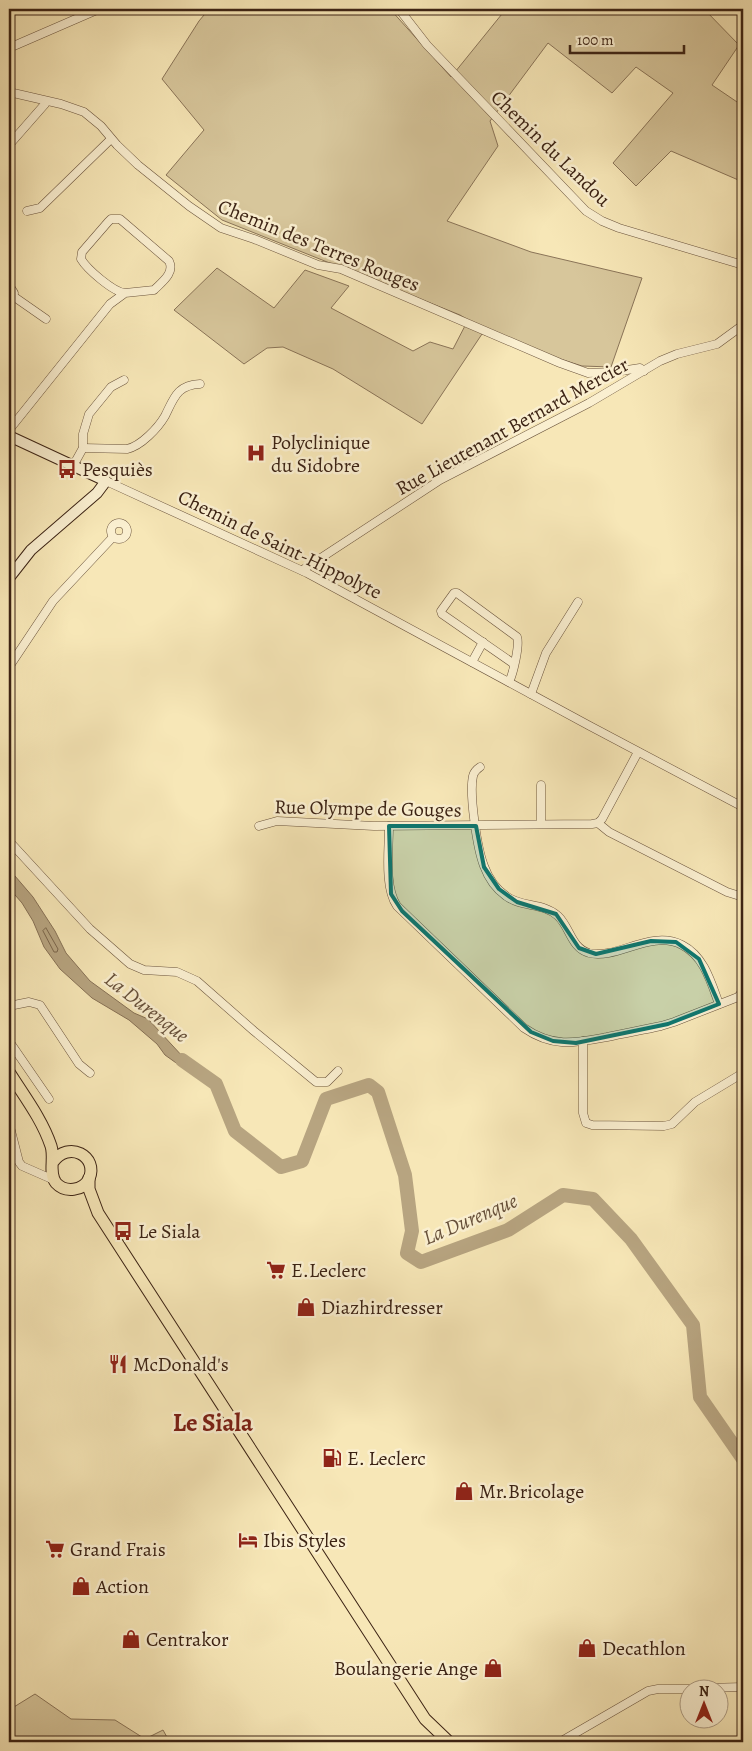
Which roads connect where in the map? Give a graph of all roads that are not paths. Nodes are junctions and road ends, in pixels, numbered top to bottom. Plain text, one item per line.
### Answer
1 (99, 9) edge
2 (399, 9) edge
3 (739, 9) edge
4 (743, 13) edge
5 (10, 45) edge
6 (9, 92) edge
7 (46, 101) junction
8 (111, 139) junction
9 (9, 144) edge
10 (27, 211) dead end
11 (743, 265) edge
12 (9, 285) edge
13 (109, 286) junction
14 (125, 293) junction
15 (11, 297) edge
16 (110, 304) junction
17 (46, 320) dead end
18 (743, 325) edge
19 (644, 371) junction
20 (124, 380) dead end
21 (200, 384) dead end
22 (9, 430) edge
23 (9, 436) edge
24 (83, 448) junction
25 (73, 466) junction
26 (106, 482) junction
27 (113, 537) dead end
28 (303, 571) junction
29 (9, 578) edge
30 (578, 602) dead end
31 (485, 643) junction
32 (472, 662) junction
33 (514, 664) junction
34 (9, 667) edge
35 (509, 682) junction
36 (531, 694) junction
37 (638, 752) junction
38 (480, 767) dead end
39 (541, 785) dead end
40 (743, 807) edge
41 (598, 823) junction
42 (541, 824) junction
43 (259, 826) dead end
44 (389, 826) junction
45 (476, 826) junction
46 (9, 841) edge
47 (743, 897) edge
48 (743, 992) edge
49 (719, 1004) junction
50 (9, 1006) edge
51 (9, 1014) edge
52 (9, 1041) edge
53 (583, 1042) junction
54 (338, 1071) dead end
55 (9, 1072) edge
56 (90, 1073) dead end
57 (743, 1073) edge
58 (49, 1099) dead end
59 (9, 1123) edge
60 (45, 1129) junction
61 (72, 1151) junction
62 (53, 1163) junction
63 (31, 1170) junction
64 (89, 1178) junction
65 (54, 1180) junction
66 (72, 1190) junction
67 (98, 1213) junction
68 (730, 1687) edge
69 (743, 1687) edge
70 (680, 1689) edge
71 (425, 1719) junction
72 (436, 1742) edge
73 (449, 1742) edge
74 (560, 1742) edge

1 - 5 street
2 - 11 street, Chemin du Landou
3 - 4 street
6 - 7 street, Chemin des Terres Rouges
7 - 8 street, Chemin des Terres Rouges
7 - 9 street
8 - 10 street
8 - 19 street, Chemin des Terres Rouges
12 - 15 street
13 - 14 street
13 - 14 street
13 - 16 street
14 - 16 street
15 - 17 street
16 - 22 street
18 - 19 street, Rue Lieutenant Bernard Mercier
19 - 28 street, Rue Lieutenant Bernard Mercier
20 - 24 street
21 - 24 street
23 - 25 street, Chemin de Saint-Hippolyte
24 - 25 street
25 - 26 street, Chemin de Saint-Hippolyte
26 - 28 street, Chemin de Saint-Hippolyte
26 - 29 street
27 - 34 street
28 - 32 street, Chemin de Saint-Hippolyte
30 - 36 street
31 - 32 street
31 - 33 street
31 - 33 street
32 - 35 street, Chemin de Saint-Hippolyte
33 - 35 street
35 - 36 street, Chemin de Saint-Hippolyte
36 - 37 street, Chemin de Saint-Hippolyte
37 - 40 street, Chemin de Saint-Hippolyte
37 - 41 street
38 - 45 street, Rue Olympe de Gouges
39 - 42 street
41 - 42 street, Rue Olympe de Gouges
41 - 47 street
42 - 45 street, Rue Olympe de Gouges
43 - 44 street, Rue Olympe de Gouges
44 - 45 street, Rue Olympe de Gouges
44 - 53 street
45 - 49 street
46 - 54 street
48 - 49 street
49 - 53 street
50 - 51 street
50 - 56 street
52 - 58 street
53 - 57 street
55 - 60 main road
59 - 63 street
60 - 61 main road
60 - 62 main road
61 - 62 main road
61 - 64 main road
62 - 63 street
62 - 65 main road
63 - 65 street
64 - 66 main road
64 - 67 main road
65 - 66 main road
66 - 67 main road
67 - 71 main road
68 - 69 street
70 - 74 street
71 - 72 main road
71 - 73 main road

